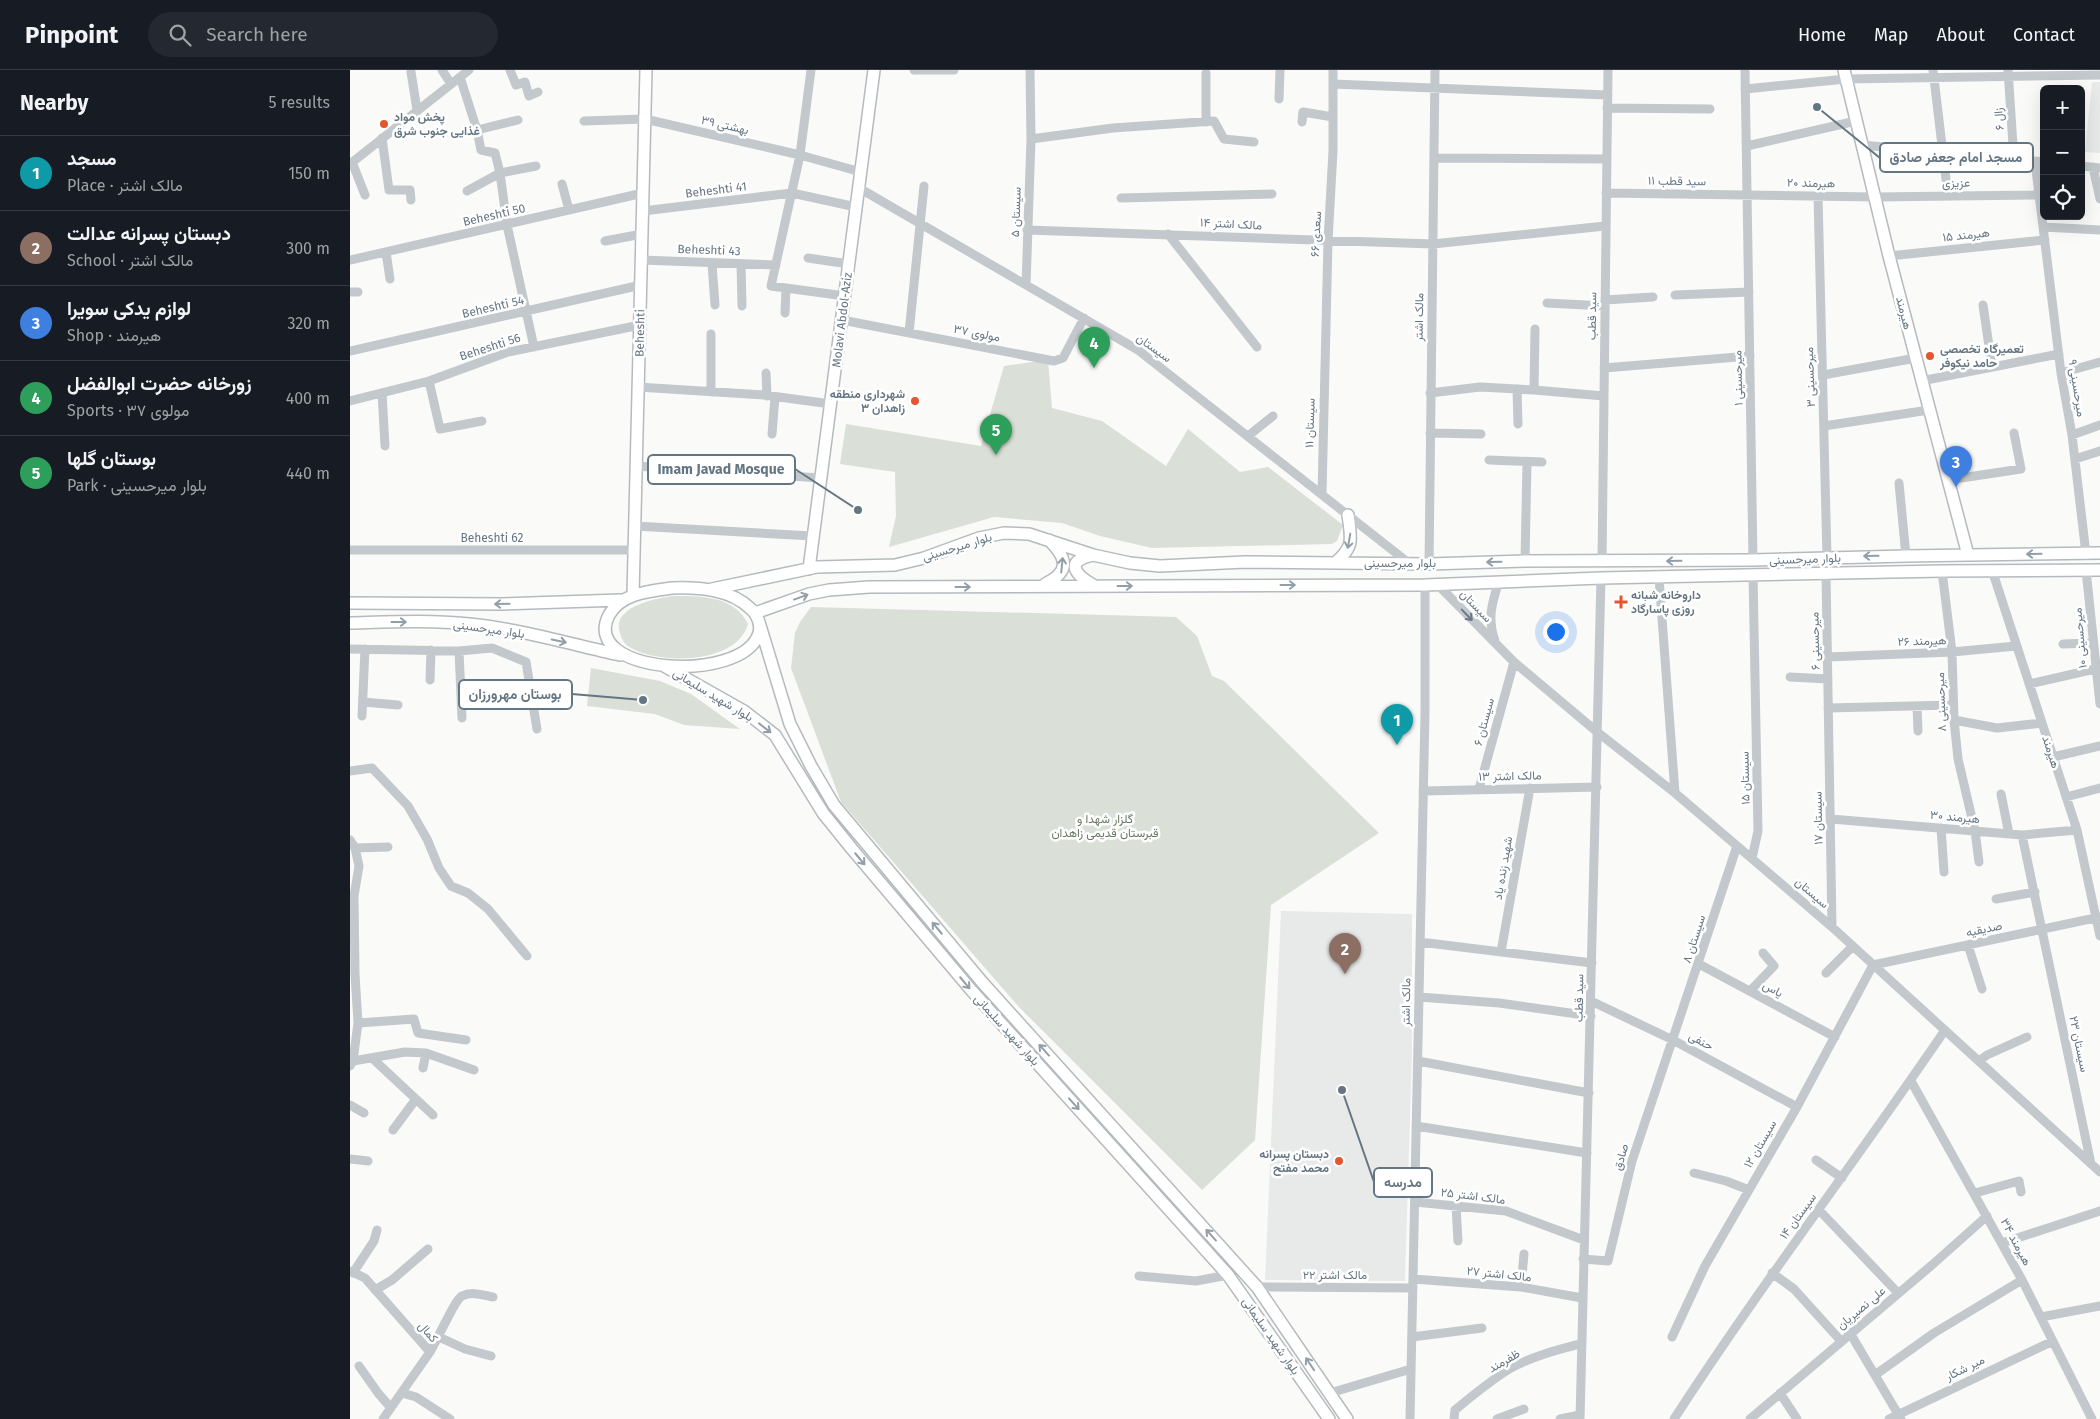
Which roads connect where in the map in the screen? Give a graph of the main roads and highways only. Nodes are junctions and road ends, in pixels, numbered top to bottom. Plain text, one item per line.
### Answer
1 (646, 70) edge
2 (874, 70) edge
3 (1845, 74) edge
4 (1348, 515) road end
5 (1048, 538) junction
6 (2064, 554) junction
7 (2100, 554) edge
8 (1093, 555) junction
9 (1968, 555) junction
10 (1707, 561) junction
11 (1335, 563) junction
12 (809, 569) junction
13 (2065, 570) junction
14 (2100, 570) edge
15 (1706, 577) junction
16 (1041, 586) junction
17 (1094, 586) junction
18 (712, 589) junction
19 (634, 595) junction
20 (621, 600) junction
21 (350, 604) edge
22 (757, 618) junction
23 (350, 622) edge
24 (625, 656) junction
25 (664, 666) junction
26 (1347, 1417) edge
27 (1329, 1419) edge

1 - 19 main road, Beheshti
2 - 12 main road, Molavi Abdol-Aziz
3 - 9 main road, هیرمند
4 -> 11 main road
5 - 8 main road, بلوار میرحسینی
5 - 12 main road, بلوار میرحسینی
16 -> 5 main road
6 - 7 main road, بلوار میرحسینی
6 -> 9 main road, بلوار میرحسینی
6 - 13 main road
8 - 11 main road, بلوار میرحسینی
8 - 17 main road
9 -> 10 main road, بلوار میرحسینی
10 -> 11 main road, بلوار میرحسینی
10 - 15 main road
12 - 18 main road, بلوار میرحسینی
13 - 14 main road, بلوار میرحسینی
13 - 15 main road, بلوار میرحسینی
17 -> 15 main road, بلوار میرحسینی
16 - 17 main road, بلوار میرحسینی
22 -> 16 main road, بلوار میرحسینی
18 - 19 main road, بلوار میرحسینی
18 - 22 main road
19 - 20 main road, بلوار میرحسینی
20 -> 21 main road, بلوار میرحسینی
20 - 24 main road
22 - 25 main road
26 -> 22 main road, بلوار شهید سلیمانی
23 -> 24 main road, بلوار میرحسینی
24 - 25 main road, بلوار میرحسینی
25 -> 27 main road, بلوار شهید سلیمانی

